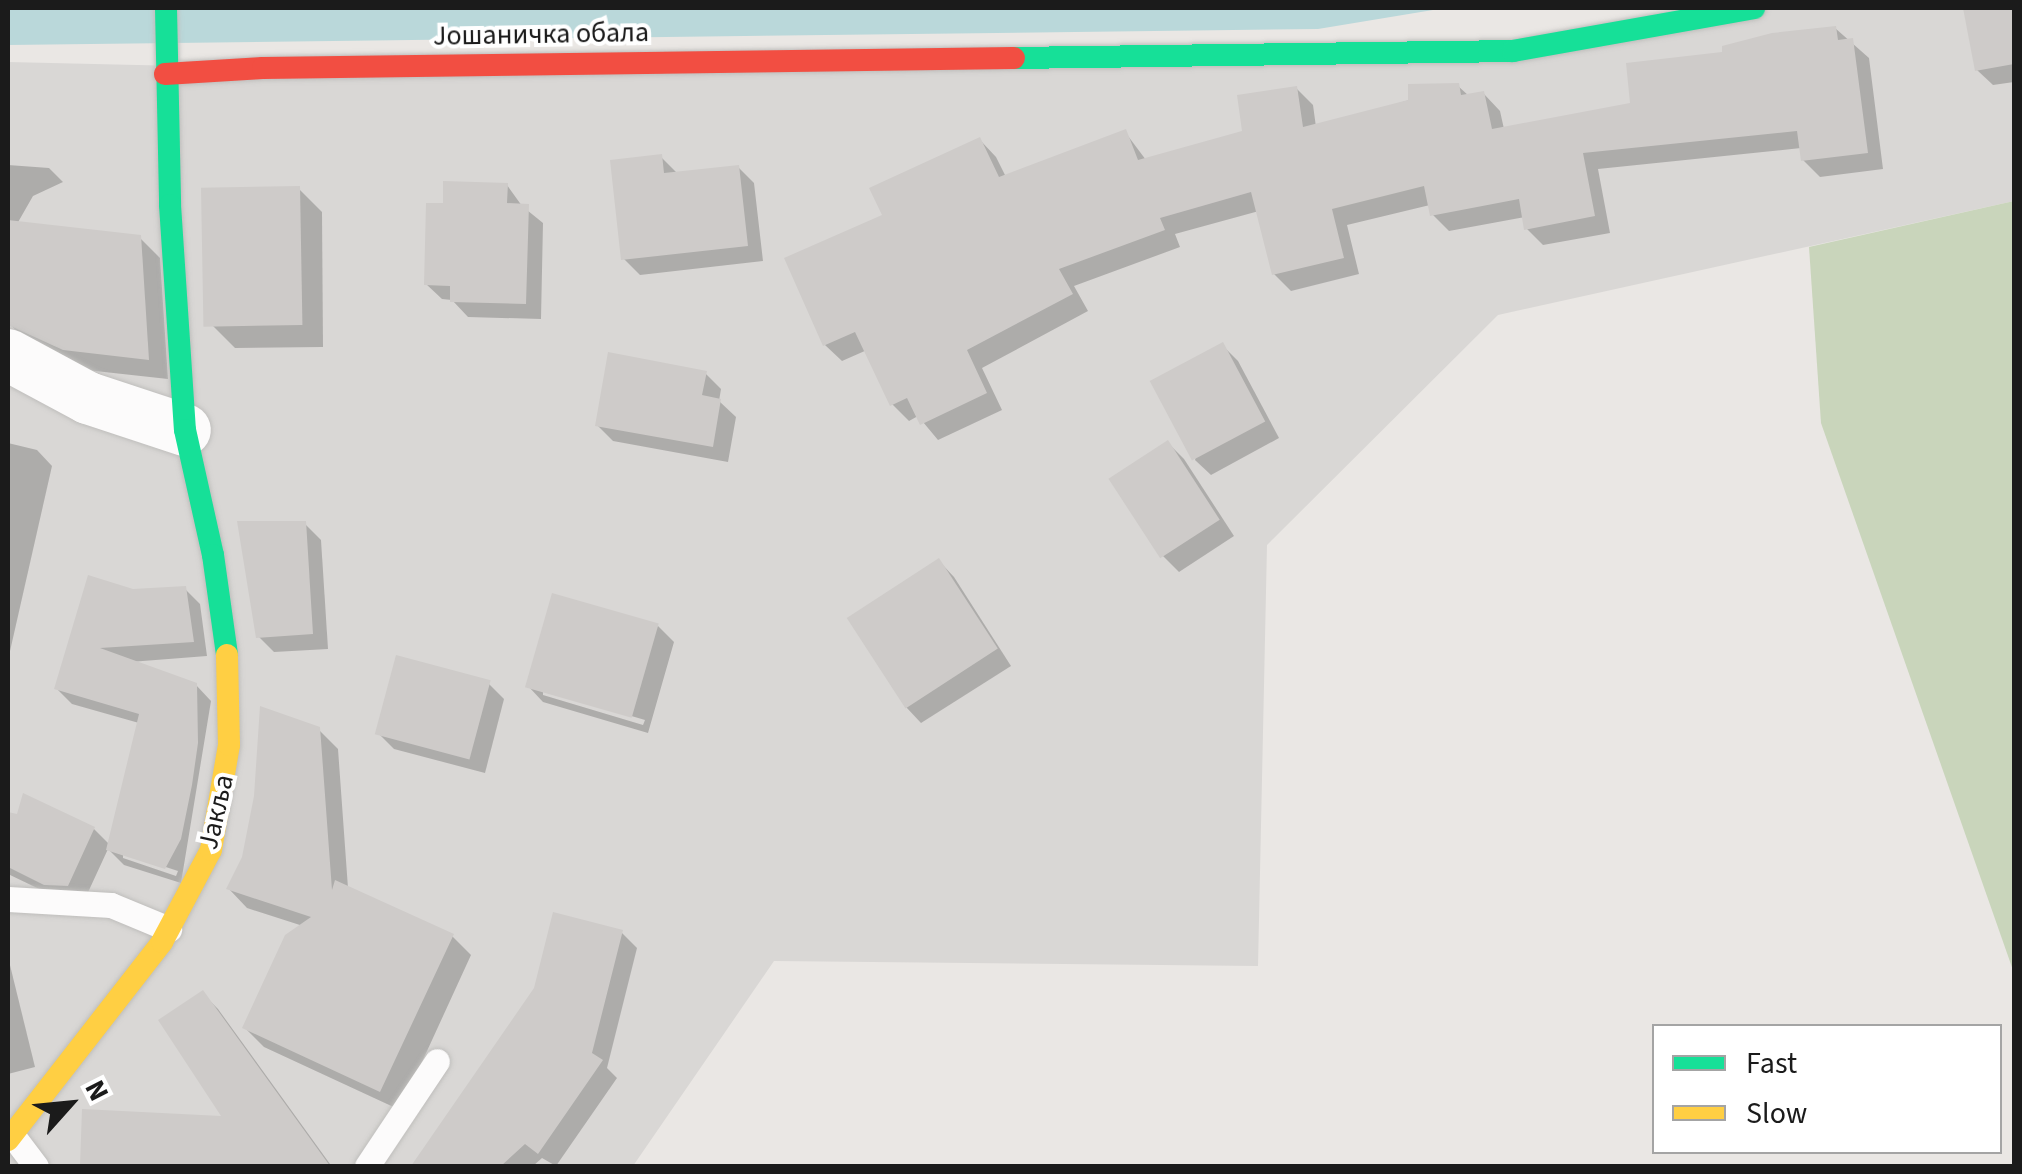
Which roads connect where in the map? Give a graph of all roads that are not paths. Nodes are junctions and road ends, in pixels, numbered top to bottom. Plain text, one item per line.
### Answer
1 (166, 8) edge
2 (1754, 8) edge
3 (165, 65) junction
4 (8, 355) edge
5 (185, 430) junction
6 (8, 899) edge
7 (169, 929) junction
8 (437, 1062) dead end
9 (10, 1138) edge
10 (36, 1166) edge
11 (366, 1166) edge

1 - 3 street, Јакља
2 - 3 street, Јошаничка обала
3 - 5 street, Јакља
4 - 5 street
5 - 7 street, Јакља
6 - 7 lane
7 - 9 street, Јакља
8 - 11 lane
9 - 10 lane, Јакља

